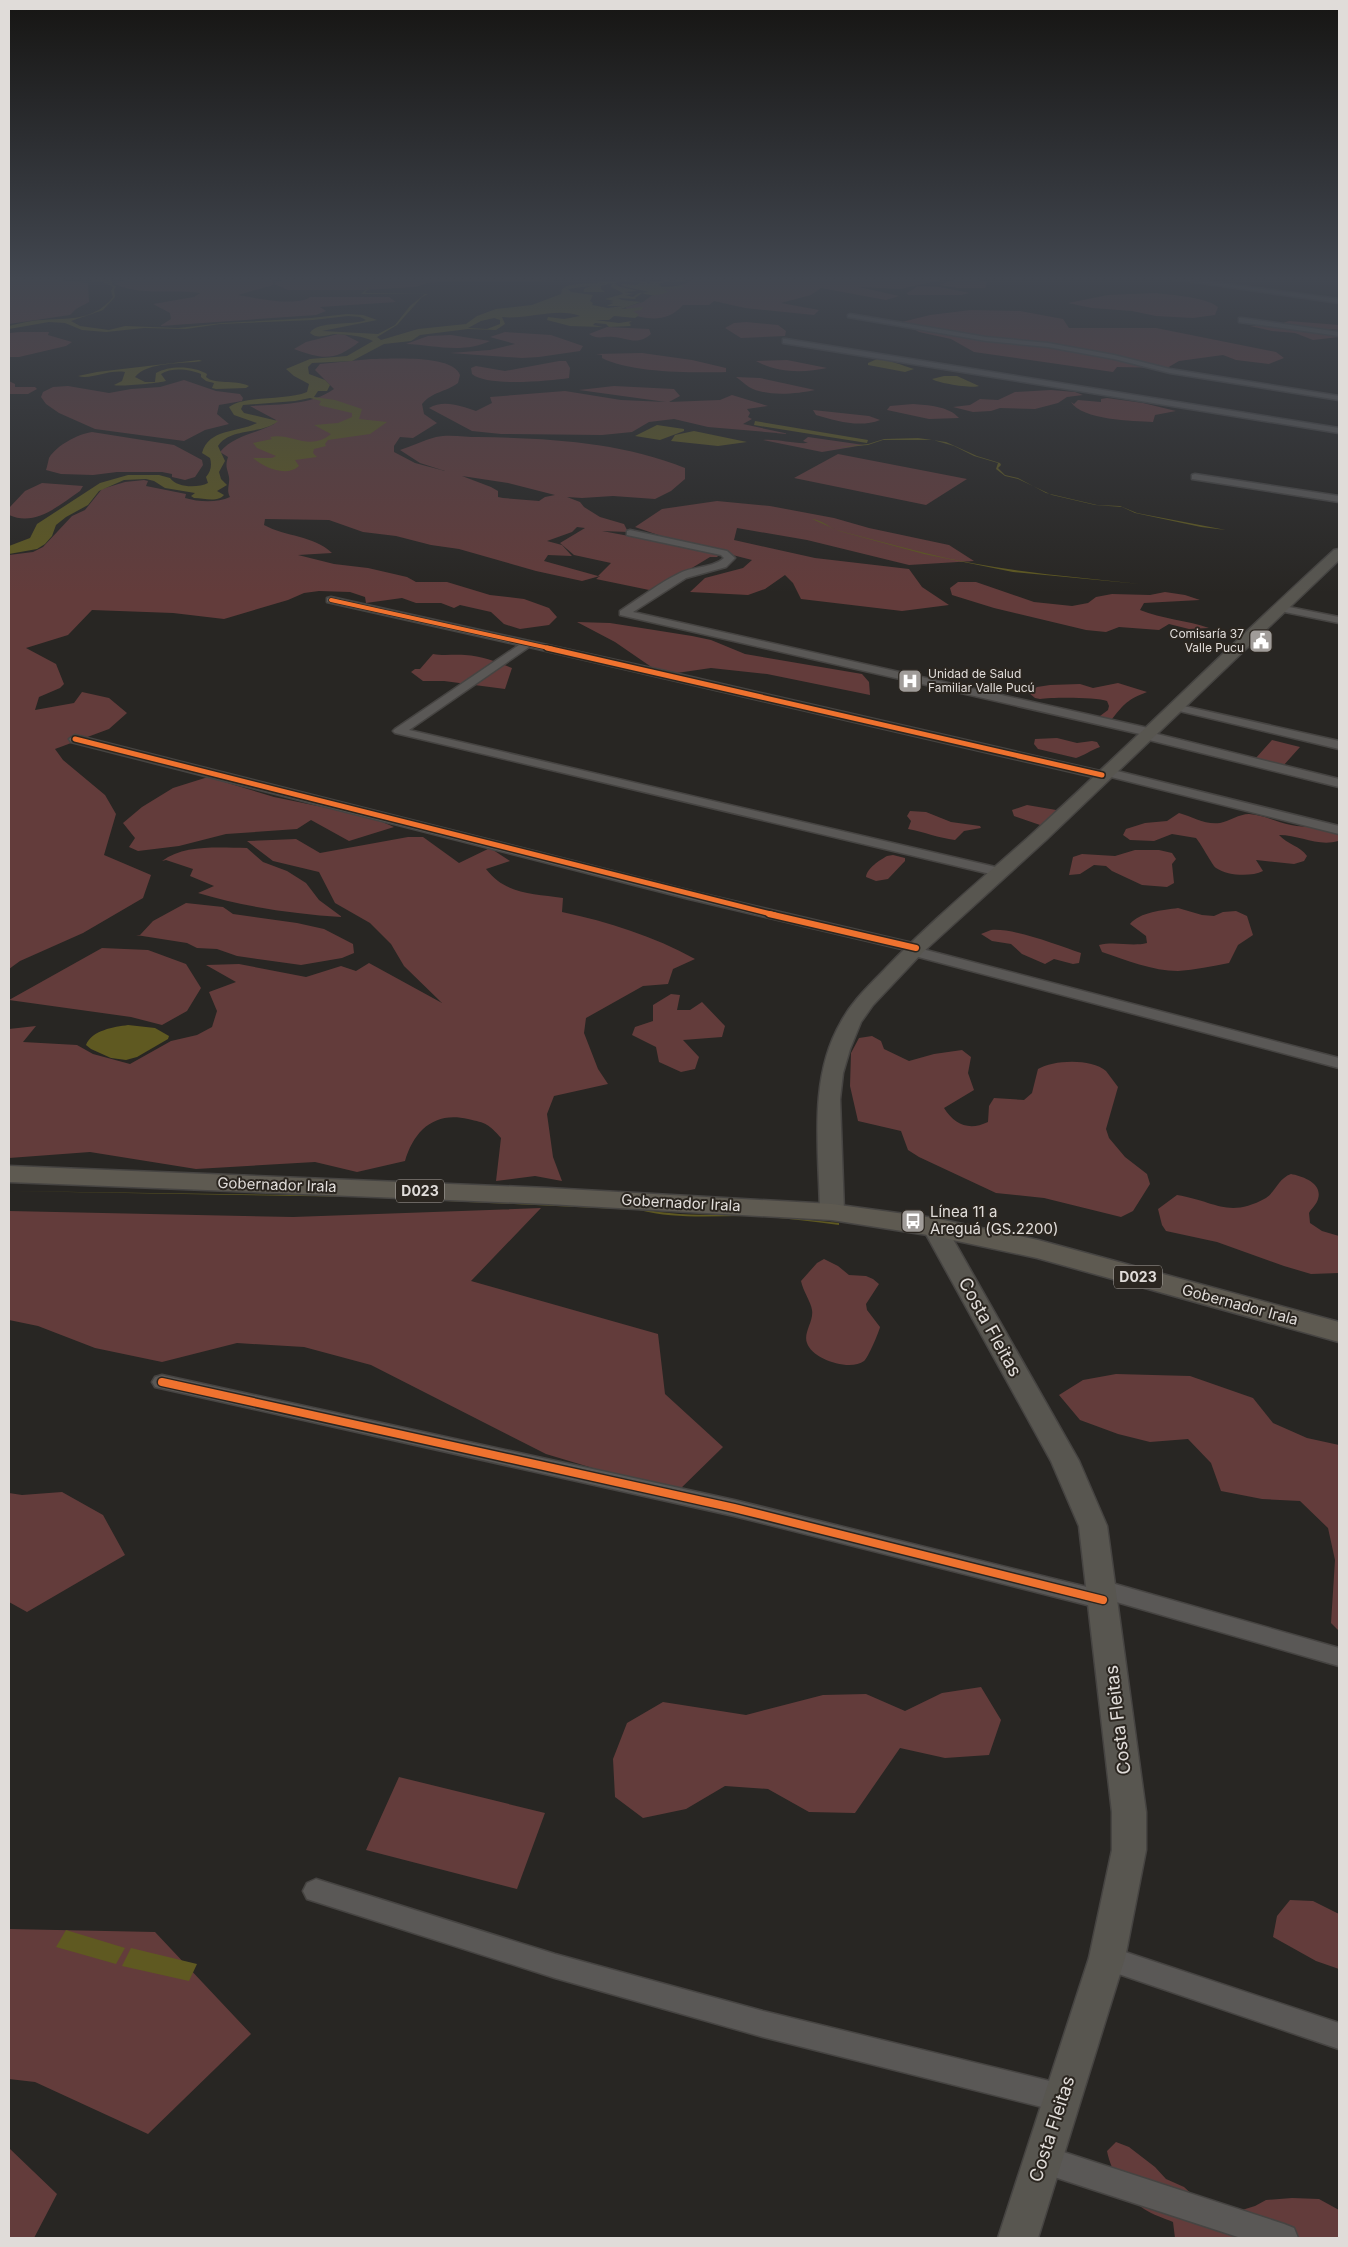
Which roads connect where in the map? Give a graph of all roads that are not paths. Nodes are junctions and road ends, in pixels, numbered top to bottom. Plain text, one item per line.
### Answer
1 (1049, 384) edge
2 (1250, 384) edge
3 (1339, 398) edge
4 (1339, 431) edge
5 (1195, 477) dead end
6 (1339, 499) edge
7 (630, 533) dead end
8 (1336, 560) edge
9 (331, 600) dead end
10 (1279, 608) junction
11 (1339, 620) edge
12 (527, 644) junction
13 (1175, 707) junction
14 (1146, 734) junction
15 (75, 739) dead end
16 (1339, 745) edge
17 (1103, 774) junction
18 (1339, 783) edge
19 (1339, 830) edge
20 (999, 872) junction
21 (914, 950) junction
22 (1339, 1063) edge
23 (9, 1174) edge
24 (832, 1212) junction
25 (934, 1227) junction
26 (1339, 1332) edge
27 (162, 1382) dead end
28 (1102, 1594) junction
29 (1339, 1657) edge
30 (316, 1890) dead end
31 (1107, 1958) junction
32 (1339, 2036) edge
33 (1062, 2098) junction
34 (1042, 2159) junction
35 (1018, 2238) edge
36 (1284, 2238) edge

1 - 4 street
2 - 3 street
5 - 6 street
7 - 14 street
8 - 10 main road
9 - 12 street
10 - 11 street
10 - 13 main road
12 - 17 street
12 - 20 street
13 - 14 main road
13 - 16 street
14 - 17 main road
14 - 18 street
15 - 21 street
17 - 19 street
17 - 20 main road
20 - 21 main road
21 - 22 street
21 - 24 main road
23 - 24 main road, Gobernador Irala / D023
24 - 25 main road, Gobernador Irala / D023
25 - 26 main road, Gobernador Irala / D023
25 - 28 main road, Costa Fleitas
27 - 28 street
28 - 29 street
28 - 31 main road, Costa Fleitas
30 - 33 street
31 - 32 street
31 - 33 main road, Costa Fleitas
33 - 34 main road, Costa Fleitas
34 - 35 main road, Costa Fleitas
34 - 36 street

